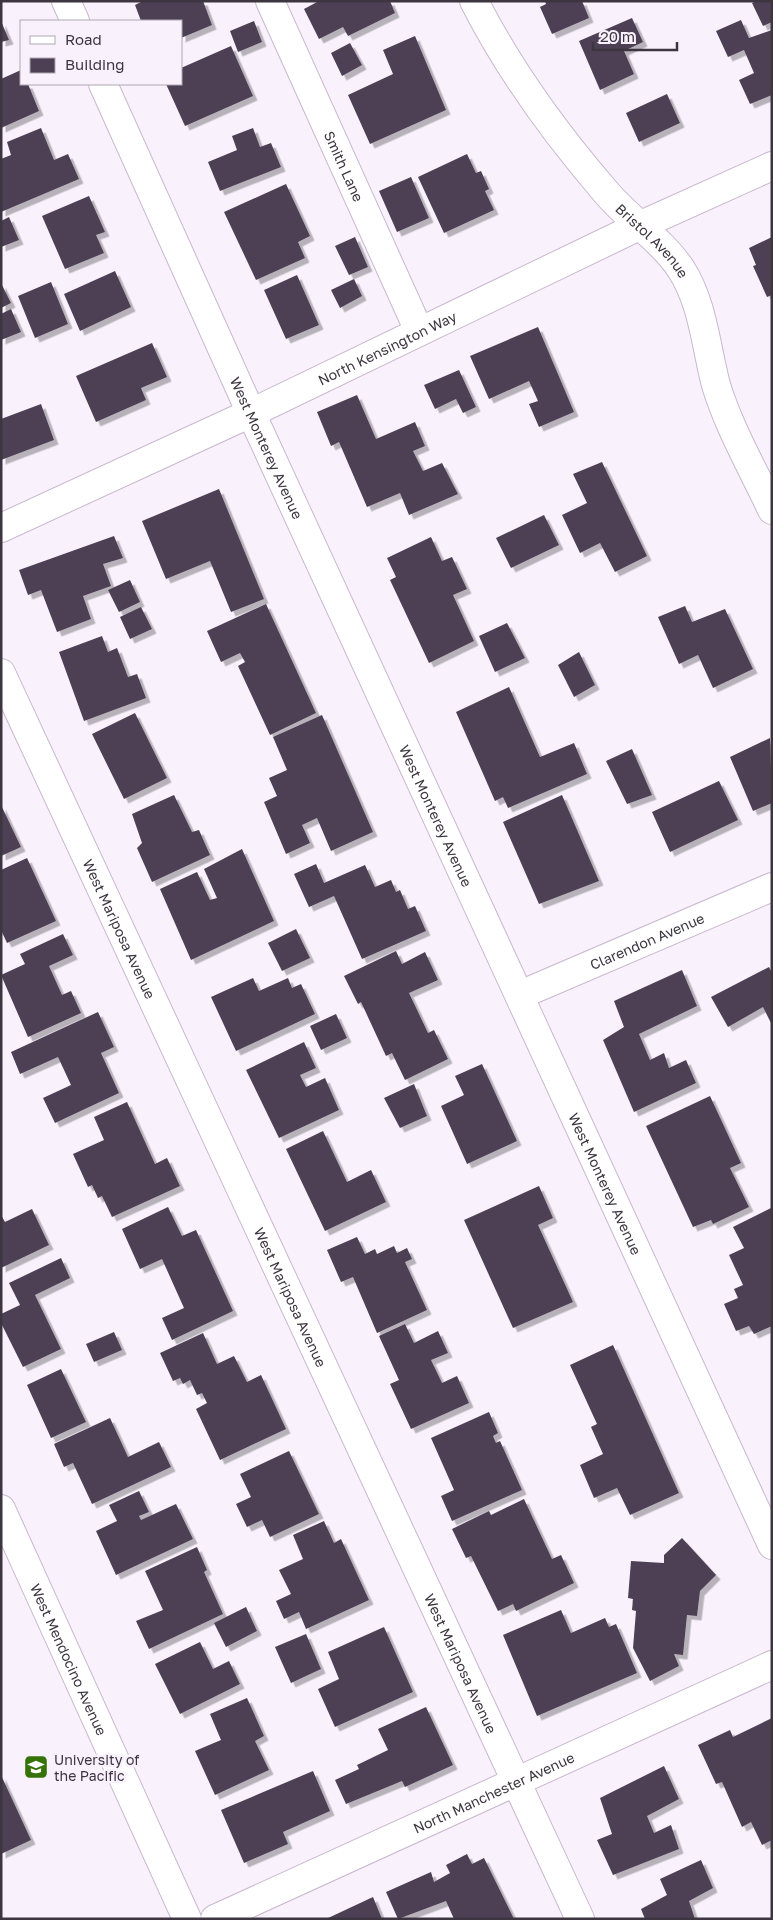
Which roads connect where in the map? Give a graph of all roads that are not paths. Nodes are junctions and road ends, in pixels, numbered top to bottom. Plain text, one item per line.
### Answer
1 (66, 1) edge
2 (270, 1) edge
3 (474, 1) edge
4 (75, 20) edge
5 (103, 85) edge
6 (772, 166) edge
7 (639, 226) junction
8 (419, 331) junction
9 (251, 413) junction
10 (772, 510) edge
11 (1, 528) edge
12 (1, 673) edge
13 (772, 887) edge
14 (520, 994) junction
15 (1, 1509) edge
16 (772, 1545) edge
17 (772, 1665) edge
18 (518, 1782) junction
19 (187, 1919) edge
20 (216, 1919) edge
21 (580, 1919) edge

1 - 4 street
2 - 8 street, Smith Lane
3 - 7 street, Bristol Avenue
5 - 9 street, West Monterey Avenue
6 - 7 street, North Kensington Way
7 - 8 street, North Kensington Way
7 - 10 street, Bristol Avenue
8 - 9 street, North Kensington Way
9 - 11 street, North Kensington Way
9 - 14 street, West Monterey Avenue
12 - 18 street, West Mariposa Avenue
13 - 14 street, Clarendon Avenue
14 - 16 street, West Monterey Avenue
15 - 19 street, West Mendocino Avenue
17 - 18 street, North Manchester Avenue
18 - 20 street, North Manchester Avenue
18 - 21 street, West Mariposa Avenue

